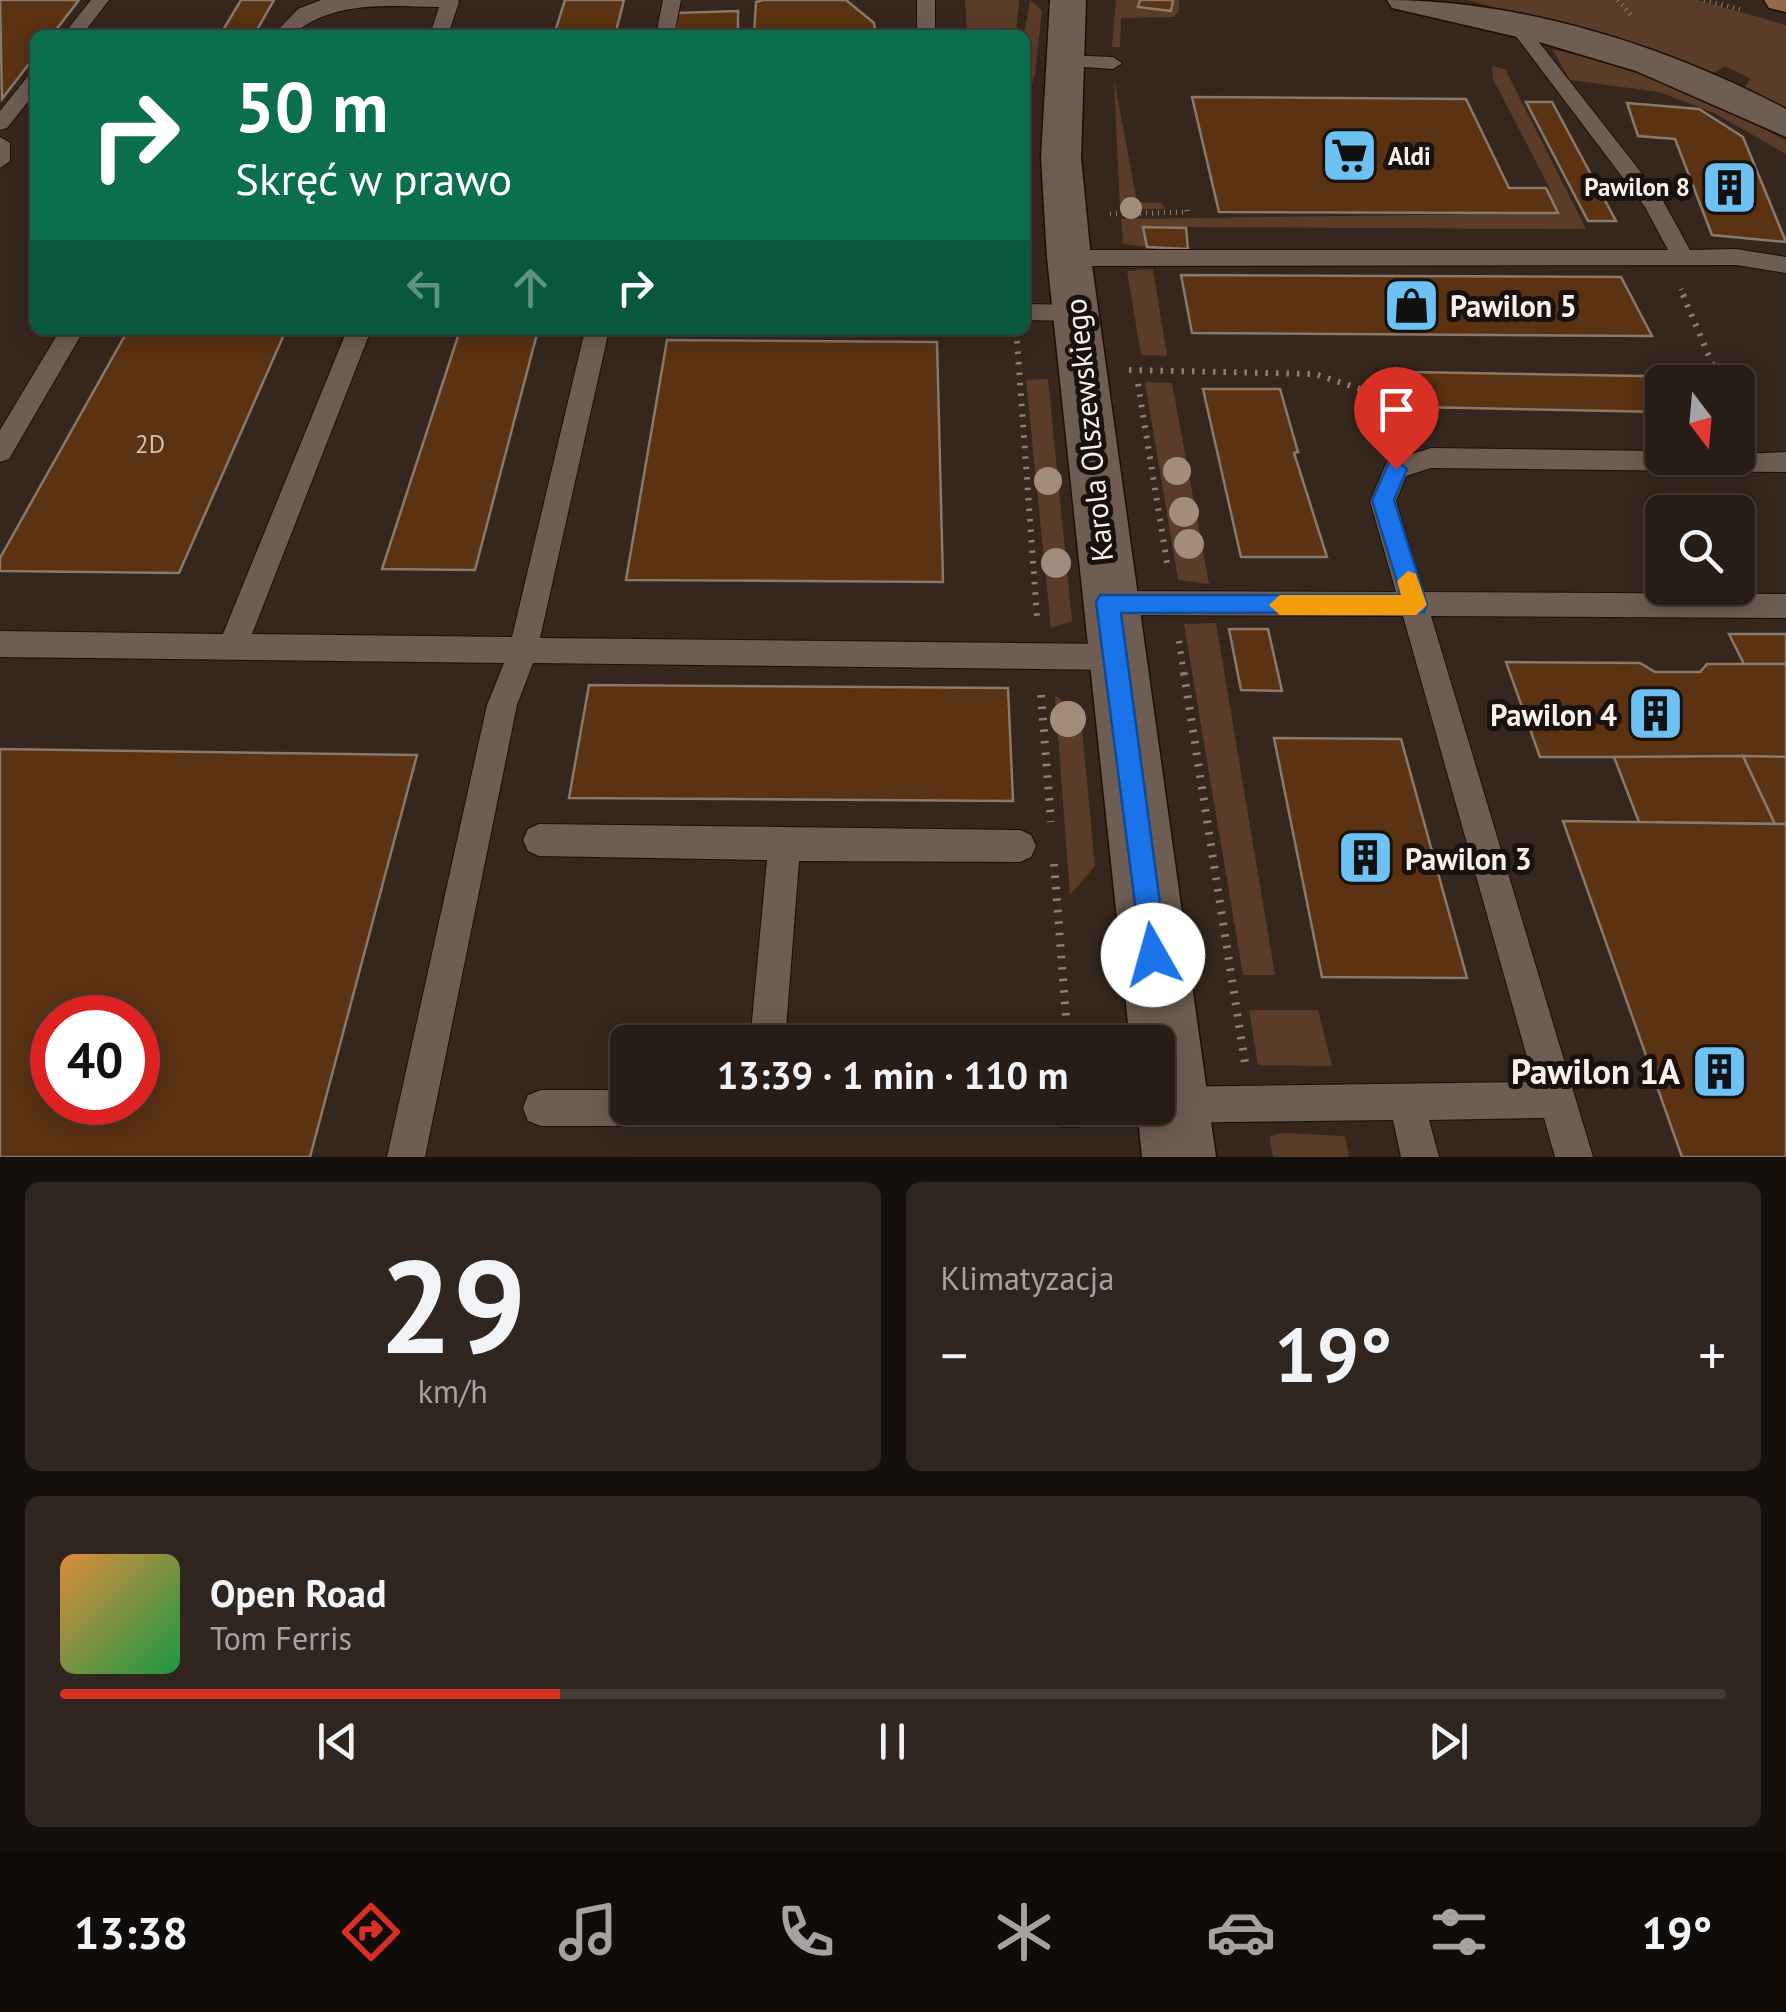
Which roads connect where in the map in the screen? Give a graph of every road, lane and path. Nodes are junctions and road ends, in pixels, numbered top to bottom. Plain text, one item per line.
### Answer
1 (100, 0) edge
2 (672, 0) edge
3 (926, 0) edge
4 (1068, 0) edge
5 (1405, 0) edge
6 (332, 1) edge
7 (450, 1) edge
8 (1518, 27) junction
9 (76, 30) edge
10 (287, 30) edge
11 (315, 30) edge
12 (440, 30) edge
13 (666, 30) edge
14 (926, 30) edge
15 (30, 86) edge
16 (0, 124) edge
17 (1786, 125) edge
18 (0, 143) edge
19 (0, 161) edge
20 (1186, 205) dead end
21 (1102, 214) dead end
22 (1674, 257) junction
23 (1069, 258) junction
24 (1786, 265) edge
25 (1050, 312) edge
26 (69, 335) edge
27 (357, 335) edge
28 (596, 335) edge
29 (1714, 365) edge
30 (1123, 369) dead end
31 (0, 452) edge
32 (1786, 462) edge
33 (1396, 469) junction
34 (1108, 602) junction
35 (1416, 605) junction
36 (1786, 606) edge
37 (0, 644) edge
38 (233, 645) junction
39 (523, 650) junction
40 (1114, 658) junction
41 (540, 840) dead end
42 (784, 845) junction
43 (1020, 846) dead end
44 (768, 1025) edge
45 (1158, 1025) edge
46 (1406, 1100) junction
47 (1557, 1100) junction
48 (541, 1108) dead end
49 (610, 1108) edge
50 (1175, 1122) edge
51 (406, 1157) edge
52 (1420, 1157) edge
53 (1574, 1157) edge

1 - 9 lane
2 - 13 lane
3 - 14 lane
4 - 23 street, Karola Olszewskiego
5 - 8 street
6 - 7 lane
6 - 10 lane
6 - 11 lane
7 - 12 lane
8 - 17 street
8 - 22 lane
15 - 16 lane
18 - 19 lane
20 - 21 path
22 - 23 lane
22 - 24 lane
22 - 29 path
23 - 25 street, Karola Olszewskiego
25 - 34 street, Karola Olszewskiego
26 - 31 lane
27 - 38 lane
28 - 39 lane
30 - 33 path
32 - 33 lane
33 - 35 lane
34 - 35 lane
34 - 40 street, Karola Olszewskiego
35 - 36 lane
35 - 47 lane
37 - 38 lane
38 - 39 lane
39 - 40 lane
39 - 51 lane
40 - 45 street, Karola Olszewskiego
41 - 42 lane
42 - 43 lane
42 - 44 lane
46 - 47 lane
46 - 50 lane
46 - 52 lane
47 - 53 lane
48 - 49 lane

